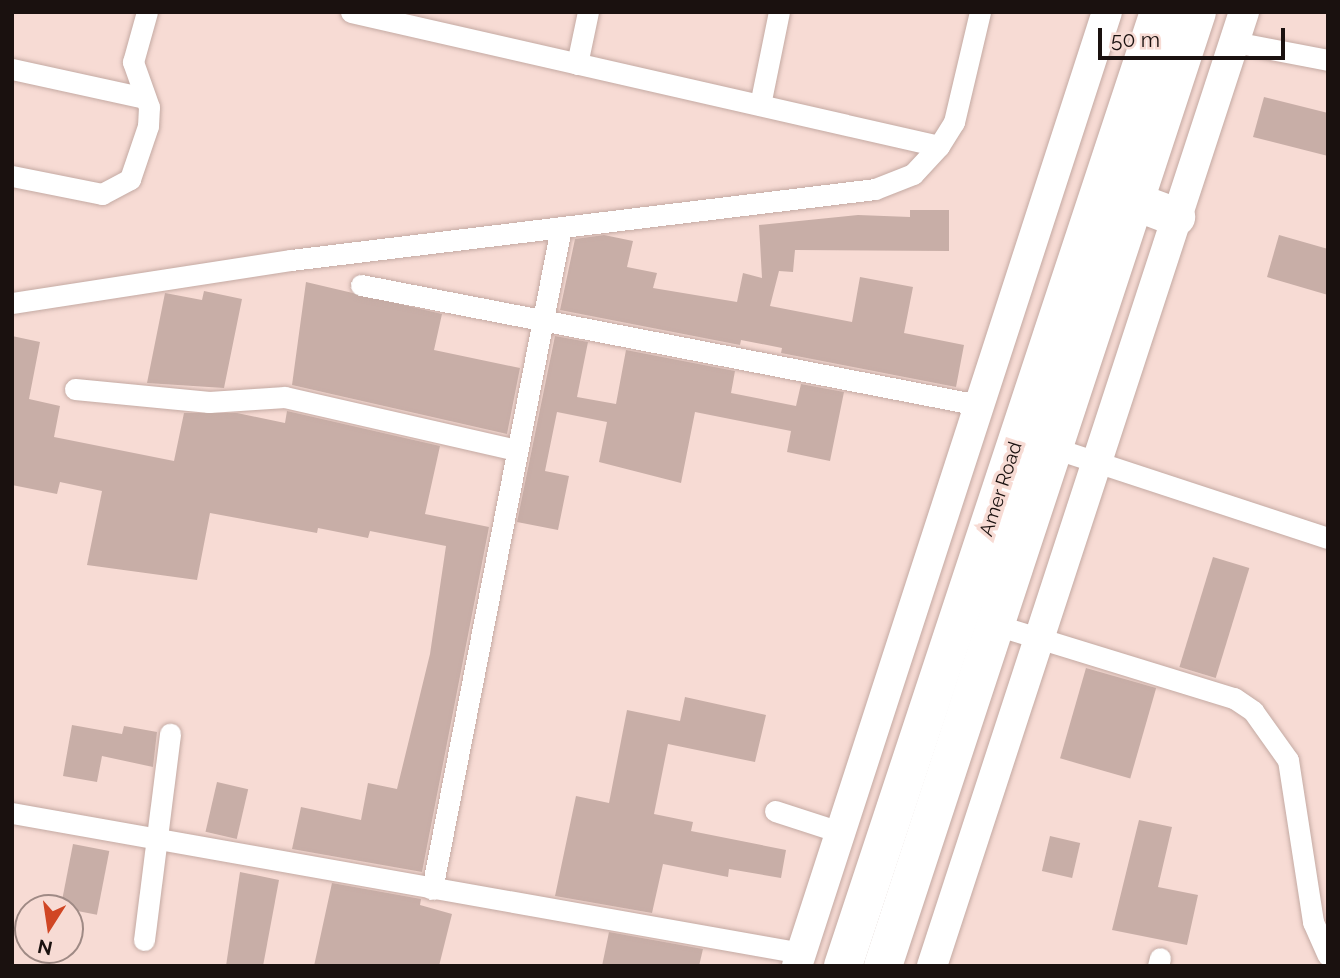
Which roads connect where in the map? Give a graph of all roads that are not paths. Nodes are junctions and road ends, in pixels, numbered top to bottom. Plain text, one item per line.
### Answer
1 (147, 12) edge
2 (351, 12) edge
3 (588, 12) edge
4 (779, 12) edge
5 (980, 12) edge
6 (1107, 12) edge
7 (1159, 12) edge
8 (1197, 12) edge
9 (1244, 12) edge
10 (385, 16) edge
11 (1234, 42) junction
12 (1328, 60) edge
13 (577, 64) junction
14 (14, 75) edge
15 (145, 98) junction
16 (760, 105) junction
17 (939, 146) junction
18 (12, 176) edge
19 (1136, 202) junction
20 (1177, 217) junction
21 (561, 227) junction
22 (361, 285) dead end
23 (12, 303) edge
24 (543, 322) junction
25 (75, 388) dead end
26 (979, 405) junction
27 (1054, 448) junction
28 (517, 450) junction
29 (1096, 463) junction
30 (1328, 538) edge
31 (996, 625) junction
32 (1039, 639) junction
33 (170, 734) dead end
34 (775, 811) dead end
35 (12, 813) edge
36 (840, 832) junction
37 (158, 840) junction
38 (432, 889) junction
39 (144, 940) dead end
40 (1328, 955) edge
41 (799, 959) edge
42 (843, 966) edge
43 (883, 966) edge
44 (932, 966) edge

1 - 15 street
2 - 10 street
3 - 13 street
4 - 16 street
5 - 17 street
6 - 26 street
7 - 42 highway, Amer Road
8 - 19 highway, Amer Road
9 - 11 street
10 - 13 street
11 - 12 street
11 - 20 street
13 - 16 street
14 - 15 street
15 - 18 street
16 - 17 street
17 - 21 street
19 - 20 highway
19 - 27 highway, Amer Road
20 - 29 street
21 - 23 street
21 - 24 street
22 - 24 street
24 - 26 street
24 - 28 street
25 - 28 street
26 - 36 street
27 - 29 street
27 - 31 highway, Amer Road
28 - 38 street
29 - 30 street
29 - 32 street
31 - 32 street
31 - 43 highway, Amer Road
32 - 40 street
32 - 44 street
33 - 37 street
34 - 36 street
35 - 37 street
36 - 41 street
37 - 38 street
37 - 39 street
38 - 41 street

